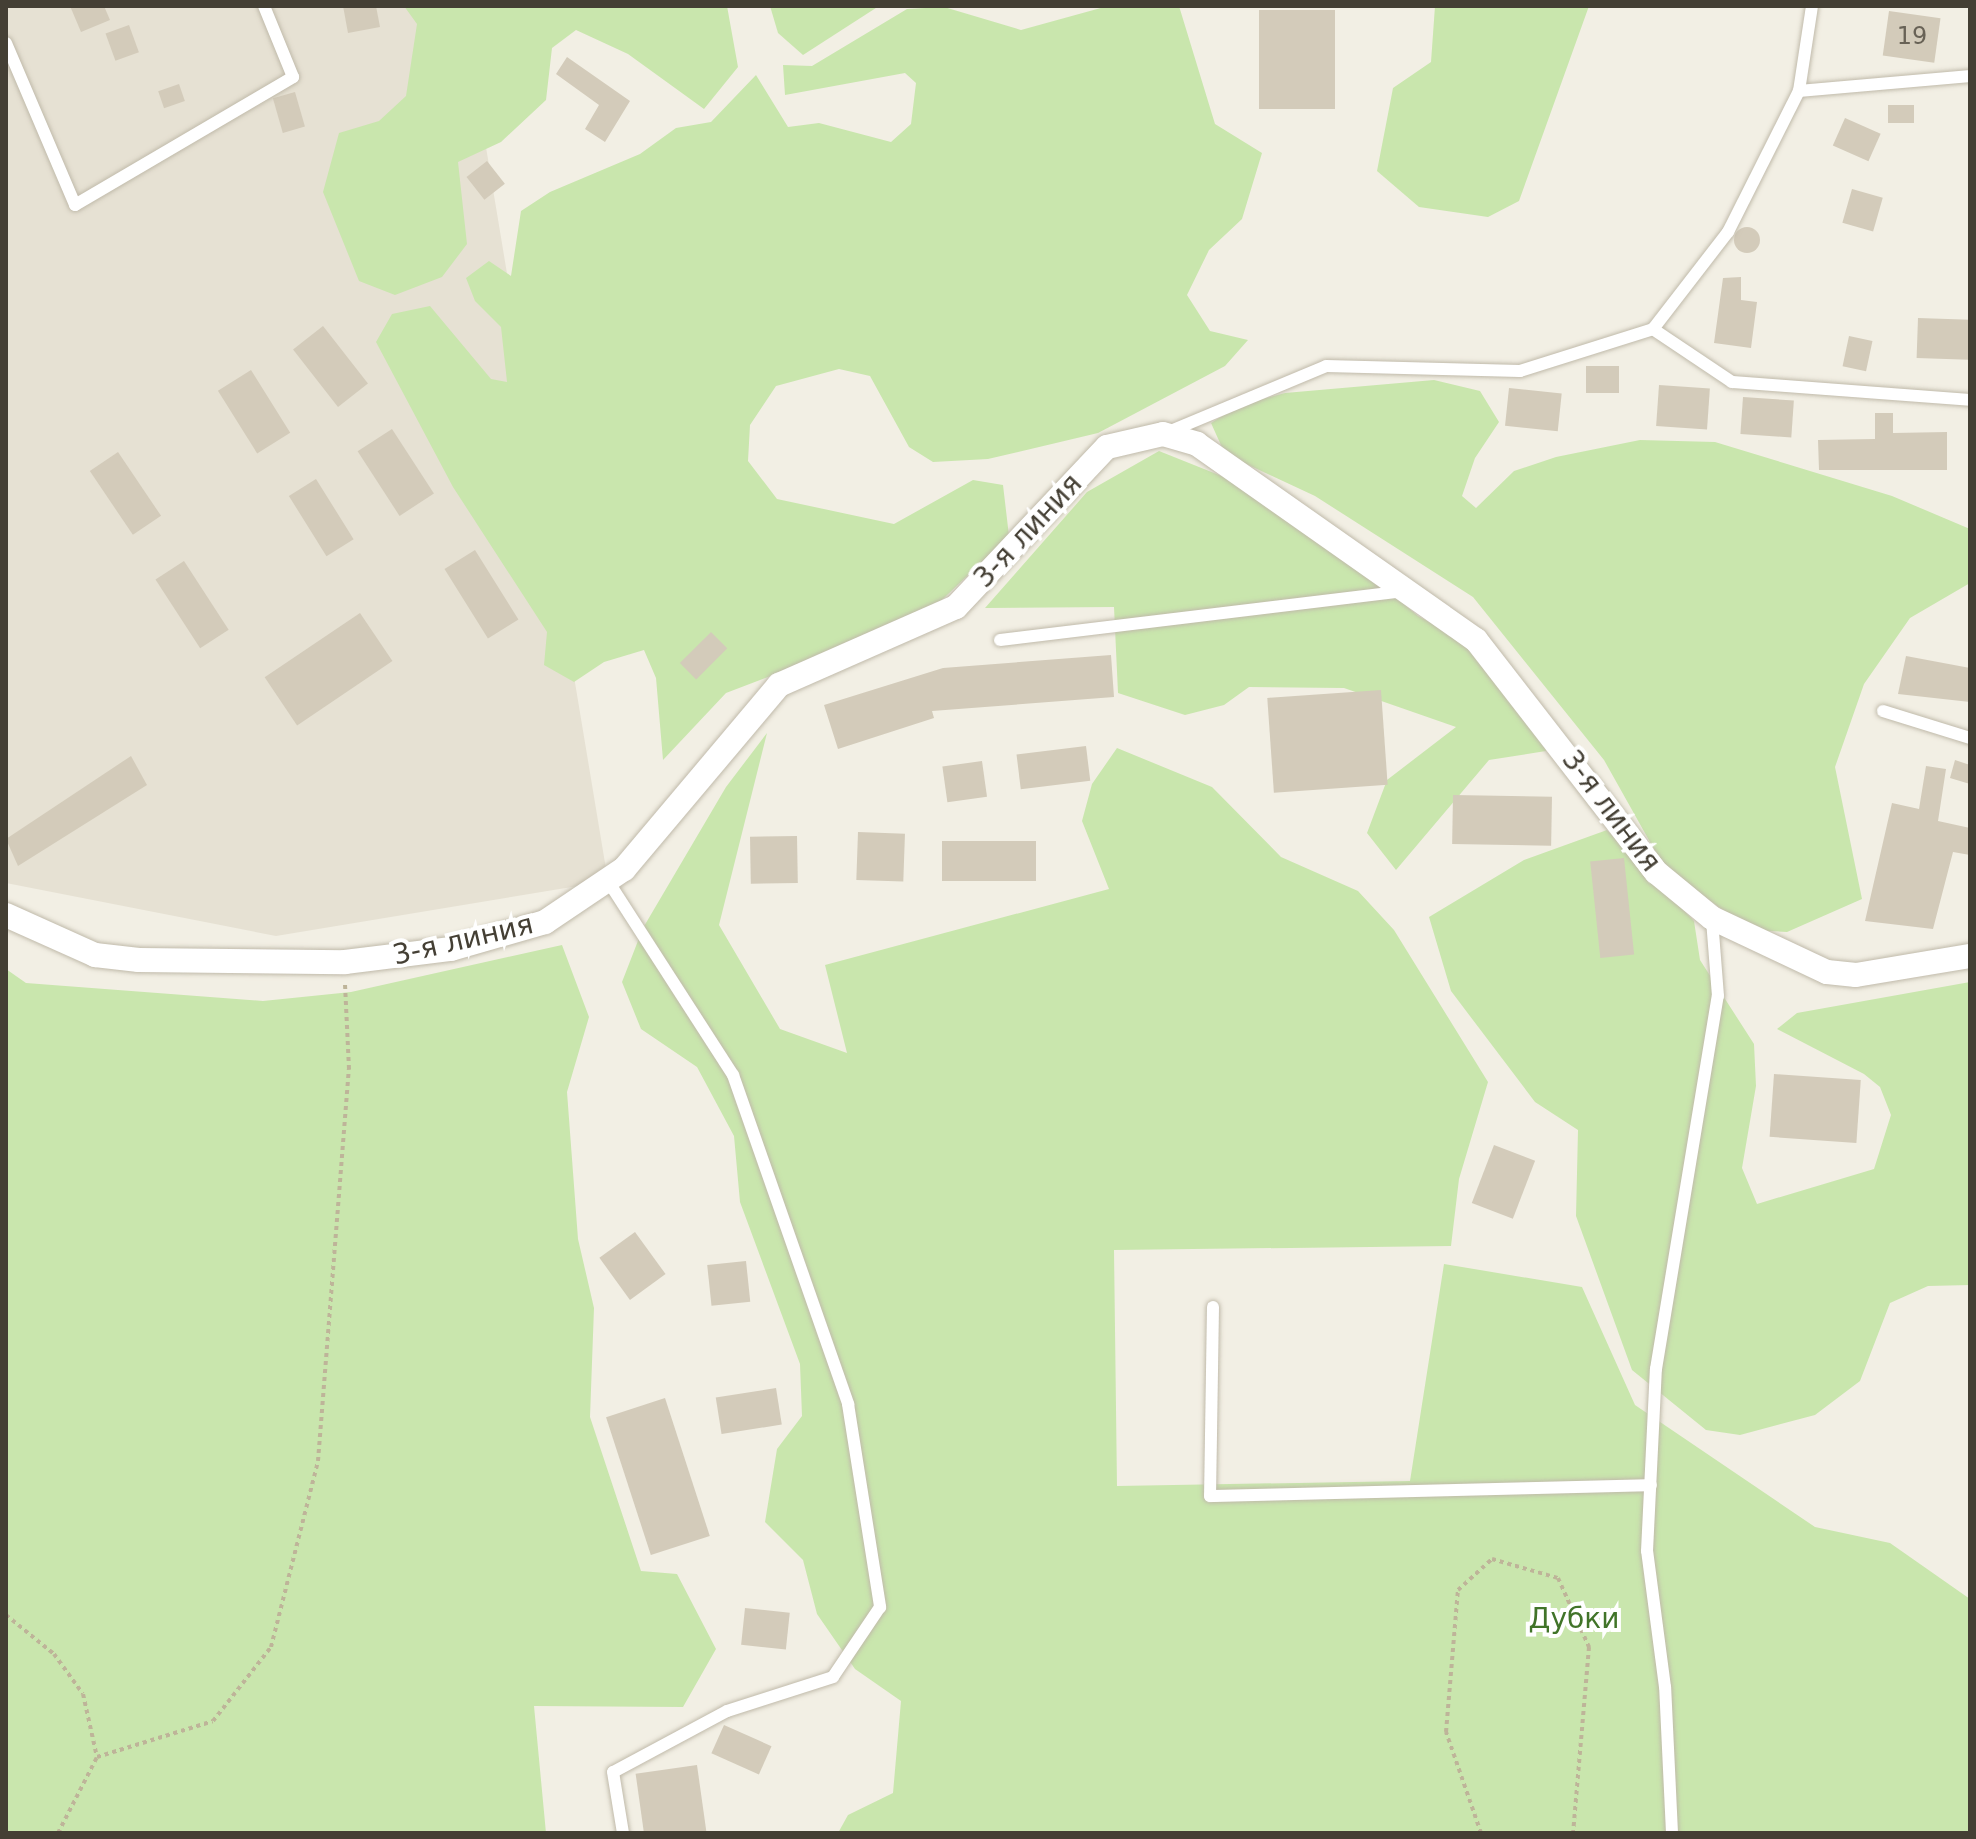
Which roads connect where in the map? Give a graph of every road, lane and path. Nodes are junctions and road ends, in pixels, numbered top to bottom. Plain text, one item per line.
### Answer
1 (264, 6) edge
2 (1812, 6) edge
3 (6, 43) edge
4 (1970, 76) edge
5 (1799, 91) junction
6 (1653, 329) junction
7 (1970, 400) edge
8 (1163, 434) junction
9 (1406, 590) junction
10 (1000, 640) dead end
11 (1883, 711) dead end
12 (1970, 738) edge
13 (608, 881) junction
14 (6, 915) edge
15 (1712, 918) junction
16 (1970, 956) edge
17 (345, 962) junction
18 (1213, 1307) dead end
19 (1651, 1485) junction
20 (6, 1615) edge
21 (97, 1757) junction
22 (58, 1833) edge
23 (623, 1833) edge
24 (1481, 1833) edge
25 (1573, 1833) edge
26 (1672, 1833) edge

1 - 3 lane
2 - 5 lane
4 - 5 lane
5 - 6 lane
6 - 7 lane
6 - 8 lane
8 - 9 street, 3-я линия
8 - 13 street, 3-я линия
9 - 10 lane
9 - 15 street, 3-я линия
11 - 12 lane
13 - 17 street, 3-я линия
13 - 23 lane
14 - 17 street, 3-я линия
15 - 16 street, 3-я линия
15 - 19 lane
17 - 21 path
18 - 19 lane
19 - 26 lane
20 - 21 path
21 - 22 path
24 - 25 path

